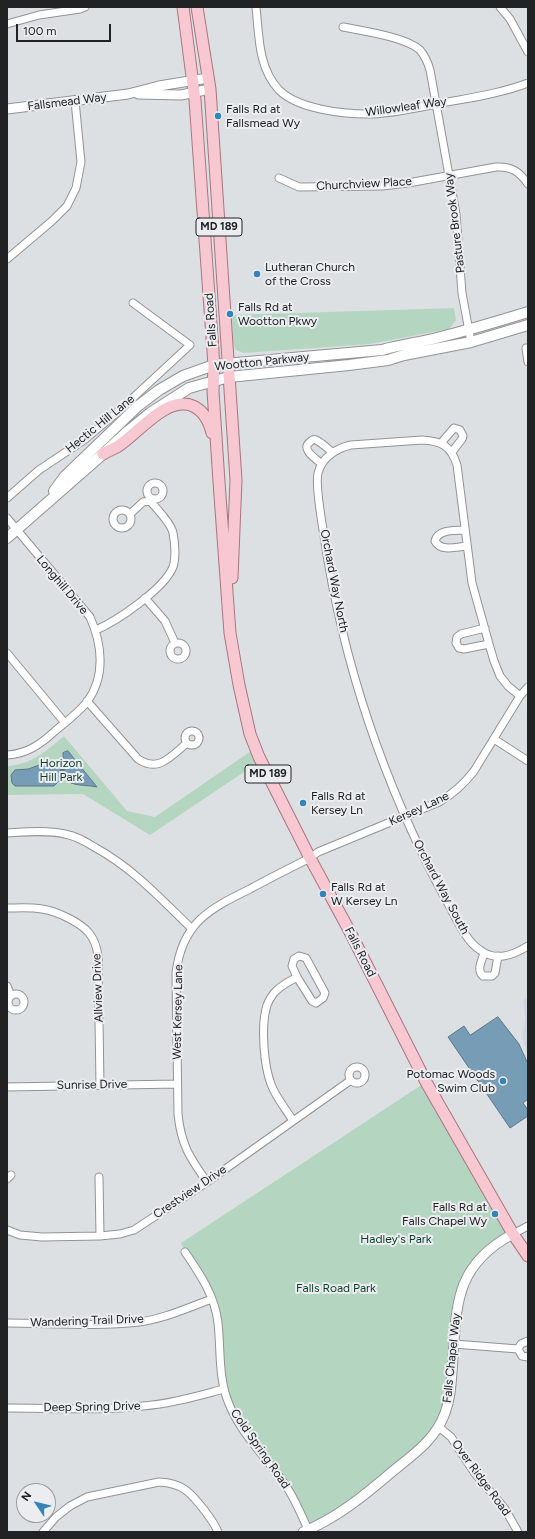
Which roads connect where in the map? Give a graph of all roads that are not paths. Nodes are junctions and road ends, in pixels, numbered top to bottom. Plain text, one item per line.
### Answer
1 (85, 7) edge
2 (183, 7) edge
3 (197, 7) edge
4 (256, 7) edge
5 (500, 7) edge
6 (7, 24) edge
7 (343, 27) dead end
8 (528, 52) edge
9 (208, 78) junction
10 (192, 81) junction
11 (528, 83) edge
12 (210, 90) junction
13 (194, 93) junction
14 (128, 94) junction
15 (75, 101) junction
16 (437, 104) junction
17 (7, 109) edge
18 (450, 176) junction
19 (279, 178) dead end
20 (528, 184) edge
21 (7, 259) edge
22 (133, 303) dead end
23 (528, 312) edge
24 (528, 325) edge
25 (469, 330) junction
26 (471, 342) junction
27 (526, 348) dead end
28 (528, 362) edge
29 (228, 364) junction
30 (214, 365) junction
31 (229, 377) junction
32 (213, 380) junction
33 (441, 443) junction
34 (332, 452) junction
35 (452, 452) junction
36 (103, 454) junction
37 (217, 456) junction
38 (322, 464) junction
39 (7, 498) edge
40 (43, 505) junction
41 (130, 514) dead end
42 (7, 518) edge
43 (16, 530) junction
44 (465, 530) junction
45 (7, 538) edge
46 (467, 546) junction
47 (144, 598) junction
48 (485, 628) junction
49 (96, 630) junction
50 (230, 633) junction
51 (175, 643) dead end
52 (488, 644) junction
53 (7, 653) edge
54 (528, 687) edge
55 (520, 696) junction
56 (87, 701) junction
57 (66, 723) junction
58 (494, 739) junction
59 (186, 743) dead end
60 (7, 755) edge
61 (528, 761) edge
62 (405, 816) junction
63 (7, 833) edge
64 (310, 858) junction
65 (7, 908) edge
66 (192, 929) junction
67 (528, 946) edge
68 (484, 953) junction
69 (498, 956) junction
70 (297, 977) junction
71 (7, 986) edge
72 (11, 996) dead end
73 (351, 1080) dead end
74 (177, 1084) junction
75 (100, 1085) junction
76 (7, 1087) edge
77 (293, 1121) junction
78 (99, 1177) dead end
79 (207, 1182) junction
80 (528, 1226) edge
81 (7, 1230) edge
82 (513, 1234) junction
83 (100, 1236) junction
84 (185, 1252) dead end
85 (528, 1256) edge
86 (212, 1299) junction
87 (7, 1323) edge
88 (528, 1341) edge
89 (454, 1344) junction
90 (518, 1349) junction
91 (528, 1358) edge
92 (224, 1389) junction
93 (7, 1408) edge
94 (439, 1427) junction
95 (307, 1531) edge
96 (43, 1532) edge
97 (218, 1532) edge
98 (518, 1532) edge

1 - 6 street
2 - 10 main road, Falls Road / MD 189
3 - 9 main road, Falls Road / MD 189
4 - 16 street, Willowleaf Way
5 - 8 street
7 - 16 street, Pasture Brook Way
9 - 10 street, Fallsmead Way
9 - 12 main road, Falls Road / MD 189
10 - 13 main road, Falls Road / MD 189
10 - 14 street, Fallsmead Way
11 - 16 street, Willowleaf Way
12 - 13 street, Fallsmead Way
12 - 29 main road, Falls Road / MD 189
13 - 14 street, Fallsmead Way
13 - 30 main road, Falls Road / MD 189
14 - 15 street, Fallsmead Way
15 - 17 street, Fallsmead Way
15 - 21 street
16 - 18 street, Pasture Brook Way
18 - 19 street, Churchview Place
18 - 20 street, Churchview Place
18 - 25 street, Pasture Brook Way
22 - 39 street, Hectic Hill Lane
23 - 25 main road, Wootton Parkway
24 - 26 main road, Wootton Parkway
25 - 26 street, Pasture Brook Way
25 - 29 main road, Wootton Parkway
26 - 31 main road, Wootton Parkway
27 - 28 street
29 - 30 main road, Wootton Parkway
29 - 31 main road, Falls Road / MD 189
30 - 32 main road, Falls Road / MD 189
30 - 40 main road, Wootton Parkway
31 - 32 main road, Wootton Parkway
31 - 50 main road, Falls Road / MD 189
32 - 36 main road, Wootton Parkway
32 - 37 main road, Falls Road / MD 189
33 - 34 street, Orchard Way North
33 - 35 street
33 - 35 street
34 - 38 street, Orchard Way North
34 - 38 street
35 - 44 street
36 - 37 main road
36 - 40 main road, Wootton Parkway
37 - 50 main road, Falls Road / MD 189
38 - 62 street, Orchard Way North
40 - 43 main road, Wootton Parkway
41 - 47 street
42 - 43 street, Longhill Drive
43 - 45 main road, Wootton Parkway
43 - 49 street, Longhill Drive
44 - 46 street
44 - 46 street
46 - 48 street
47 - 49 street
47 - 51 street
48 - 52 street
48 - 52 street
49 - 56 street, Longhill Drive
50 - 64 main road, Falls Road / MD 189
52 - 55 street
53 - 57 street
54 - 55 street, Kersey Lane
55 - 58 street, Kersey Lane
56 - 57 street, Longhill Drive
56 - 59 street
57 - 60 street, Longhill Drive
58 - 61 street
58 - 62 street, Kersey Lane
62 - 64 street, Kersey Lane
62 - 68 street, Orchard Way South
63 - 66 street
64 - 66 street, West Kersey Lane
64 - 82 main road, Falls Road / MD 189
65 - 75 street, Allview Drive
66 - 74 street, West Kersey Lane
67 - 69 street
68 - 69 street
68 - 69 street
70 - 70 street
70 - 77 street
71 - 72 street
73 - 77 street, Crestview Drive
74 - 75 street, Sunrise Drive
74 - 79 street, West Kersey Lane
75 - 76 street, Sunrise Drive
77 - 79 street, Crestview Drive
78 - 83 street
79 - 83 street, Crestview Drive
80 - 82 street
81 - 83 street, Crestview Drive
82 - 85 main road, Falls Road / MD 189
82 - 89 street, Falls Chapel Way
84 - 86 street, Cold Spring Road
86 - 87 street, Wandering Trail Drive
86 - 92 street, Cold Spring Road
88 - 90 street
89 - 90 street
89 - 94 street, Falls Chapel Way
90 - 91 street
92 - 93 street, Deep Spring Drive
92 - 95 street, Cold Spring Road
94 - 95 street, Falls Chapel Way
94 - 98 street, Over Ridge Road
96 - 97 street

